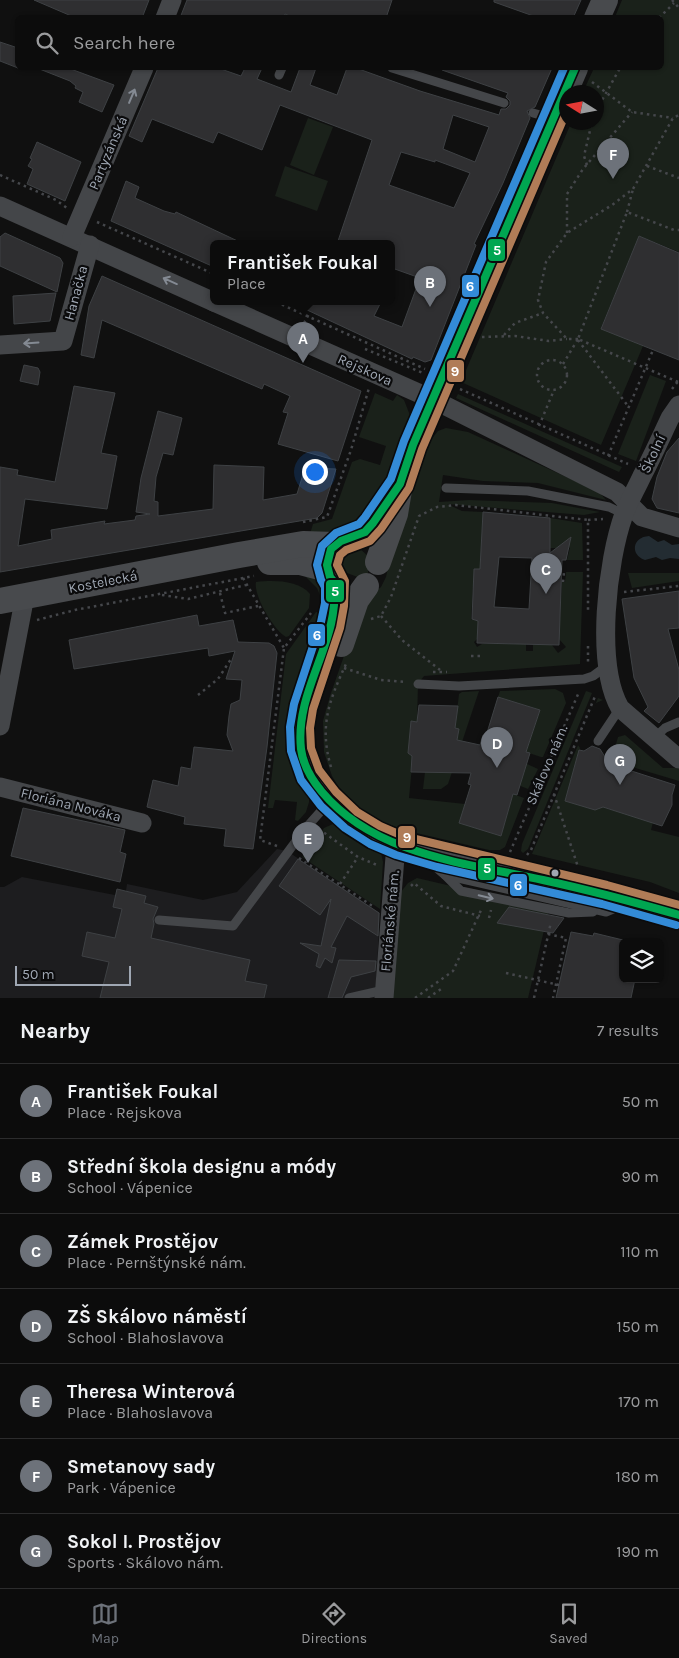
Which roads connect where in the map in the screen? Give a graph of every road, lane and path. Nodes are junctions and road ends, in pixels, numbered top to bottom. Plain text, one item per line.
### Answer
1 (172, 0) edge
2 (604, 0) edge
3 (673, 2) edge
4 (679, 8) edge
5 (166, 15) edge
6 (598, 15) edge
7 (662, 15) edge
8 (143, 70) edge
9 (398, 70) edge
10 (619, 70) edge
11 (581, 73) edge
12 (606, 91) junction
13 (604, 95) edge
14 (504, 103) dead end
15 (632, 112) junction
16 (679, 115) edge
17 (673, 118) junction
18 (590, 130) edge
19 (587, 165) junction
20 (647, 166) junction
21 (0, 175) edge
22 (679, 178) edge
23 (633, 189) junction
24 (0, 206) edge
25 (627, 212) junction
26 (82, 215) junction
27 (679, 230) edge
28 (566, 232) junction
29 (72, 237) junction
30 (90, 245) junction
31 (210, 272) edge
32 (210, 300) edge
33 (221, 305) edge
34 (283, 305) edge
35 (310, 312) dead end
36 (543, 313) junction
37 (308, 316) junction
38 (304, 323) dead end
39 (477, 336) dead end
40 (504, 336) junction
41 (567, 339) junction
42 (578, 339) junction
43 (0, 345) edge
44 (653, 350) dead end
45 (562, 364) junction
46 (645, 368) junction
47 (431, 371) dead end
48 (374, 374) junction
49 (678, 382) edge
50 (456, 387) dead end
51 (554, 390) junction
52 (434, 400) junction
53 (679, 405) edge
54 (628, 406) junction
55 (539, 426) junction
56 (608, 456) junction
57 (633, 466) dead end
58 (400, 484) junction
59 (446, 488) dead end
60 (619, 511) junction
61 (327, 517) dead end
62 (582, 518) dead end
63 (588, 520) junction
64 (679, 528) edge
65 (338, 559) junction
66 (378, 562) junction
67 (564, 572) dead end
68 (564, 582) dead end
69 (246, 585) junction
70 (621, 585) dead end
71 (366, 586) junction
72 (679, 586) edge
73 (220, 592) junction
74 (158, 594) junction
75 (15, 606) edge
76 (258, 606) junction
77 (381, 616) dead end
78 (588, 616) dead end
79 (588, 644) dead end
80 (284, 648) dead end
81 (470, 656) dead end
82 (480, 656) dead end
83 (231, 659) dead end
84 (608, 665) junction
85 (441, 670) dead end
86 (584, 679) junction
87 (418, 684) dead end
88 (596, 693) dead end
89 (198, 696) dead end
90 (620, 708) junction
91 (679, 722) edge
92 (0, 726) edge
93 (654, 738) junction
94 (598, 741) dead end
95 (679, 759) edge
96 (0, 787) edge
97 (554, 794) junction
98 (327, 796) junction
99 (142, 823) dead end
100 (315, 834) dead end
101 (406, 848) junction
102 (510, 852) dead end
103 (358, 857) junction
104 (522, 860) dead end
105 (384, 868) dead end
106 (579, 871) dead end
107 (445, 875) junction
108 (414, 883) dead end
109 (340, 884) dead end
110 (489, 897) junction
111 (630, 902) junction
112 (493, 906) dead end
113 (606, 912) junction
114 (679, 915) edge
115 (479, 916) junction
116 (489, 918) dead end
117 (159, 920) dead end
118 (552, 922) dead end
119 (548, 934) junction
120 (506, 973) dead end
121 (538, 980) junction
122 (558, 984) junction
123 (444, 987) dead end
124 (384, 994) edge
125 (349, 998) edge
126 (415, 998) edge
127 (428, 998) edge
128 (534, 998) edge
129 (553, 998) edge

1 - 5 street
2 - 6 main road
3 - 4 path
3 - 7 path
26 -> 8 street, Partyzánská
9 - 14 lane
10 - 12 path
11 - 12 path
11 - 52 main road
12 - 13 path
12 - 15 path
15 - 17 path
15 - 19 path
16 - 17 path
17 - 20 path
18 - 19 path
19 - 28 path
20 - 22 path
20 - 23 path
21 - 26 path
23 - 25 path
23 - 28 path
24 - 29 street, Rejskova
25 - 27 path
25 - 42 path
26 - 29 street, Partyzánská
26 - 31 path
28 - 36 path
29 - 30 street, Rejskova
32 -> 30 street, Rejskova
30 -> 43 street, Hanačka
33 - 48 street, Rejskova
34 - 37 path
35 - 37 path
36 - 40 path
36 - 41 path
37 - 38 path
37 - 47 path
39 - 40 path
40 - 41 path
41 - 42 path
42 - 45 path
42 - 46 path
42 - 54 path
44 - 46 path
45 - 51 path
45 - 51 path
46 - 49 path
46 - 54 path
48 - 52 street, Rejskova
48 - 61 path
50 - 55 path
51 - 55 path
52 - 58 main road
52 - 60 street, Rejskova
53 - 60 street, Školní
54 - 56 path
55 - 56 path
56 - 57 path
58 - 65 main road
58 - 66 main road
59 - 60 lane
60 - 63 path
60 - 64 street, Rejskova
60 - 84 street, Školní
62 - 63 path
63 - 78 path
65 - 66 main road
65 - 71 main road, Kostelecká
65 - 75 main road, Kostelecká
65 - 98 main road
66 - 71 main road
67 - 68 path
69 - 73 path
69 - 74 path
69 - 76 path
70 - 72 path
71 - 98 main road
73 - 74 path
73 - 76 path
74 - 75 path
75 - 92 street
76 - 80 path
77 - 85 path
79 - 86 path, Skálovo nám.
81 - 82 path
83 - 89 path
84 - 86 lane
84 - 90 street
86 - 87 lane
86 - 102 path, Skálovo nám.
88 - 97 path
90 - 93 street
90 - 94 lane
91 - 93 lane
93 - 95 street
96 - 99 street, Floriána Nováka
97 - 104 path
97 - 106 path
98 - 101 main road
98 - 117 lane
100 - 103 path
101 - 107 lane
101 - 111 main road
101 - 124 street, Floriánské nám.
103 - 105 path
103 - 109 path
107 -> 110 lane
107 - 113 lane
108 - 115 path
110 - 113 lane
110 - 115 path
111 - 113 lane
111 - 114 main road
112 - 116 path
115 - 126 path
118 - 119 path
119 - 121 path
119 - 122 path
120 - 121 path
121 - 122 path
121 - 128 path
122 - 129 path
123 - 127 path
124 - 125 lane

